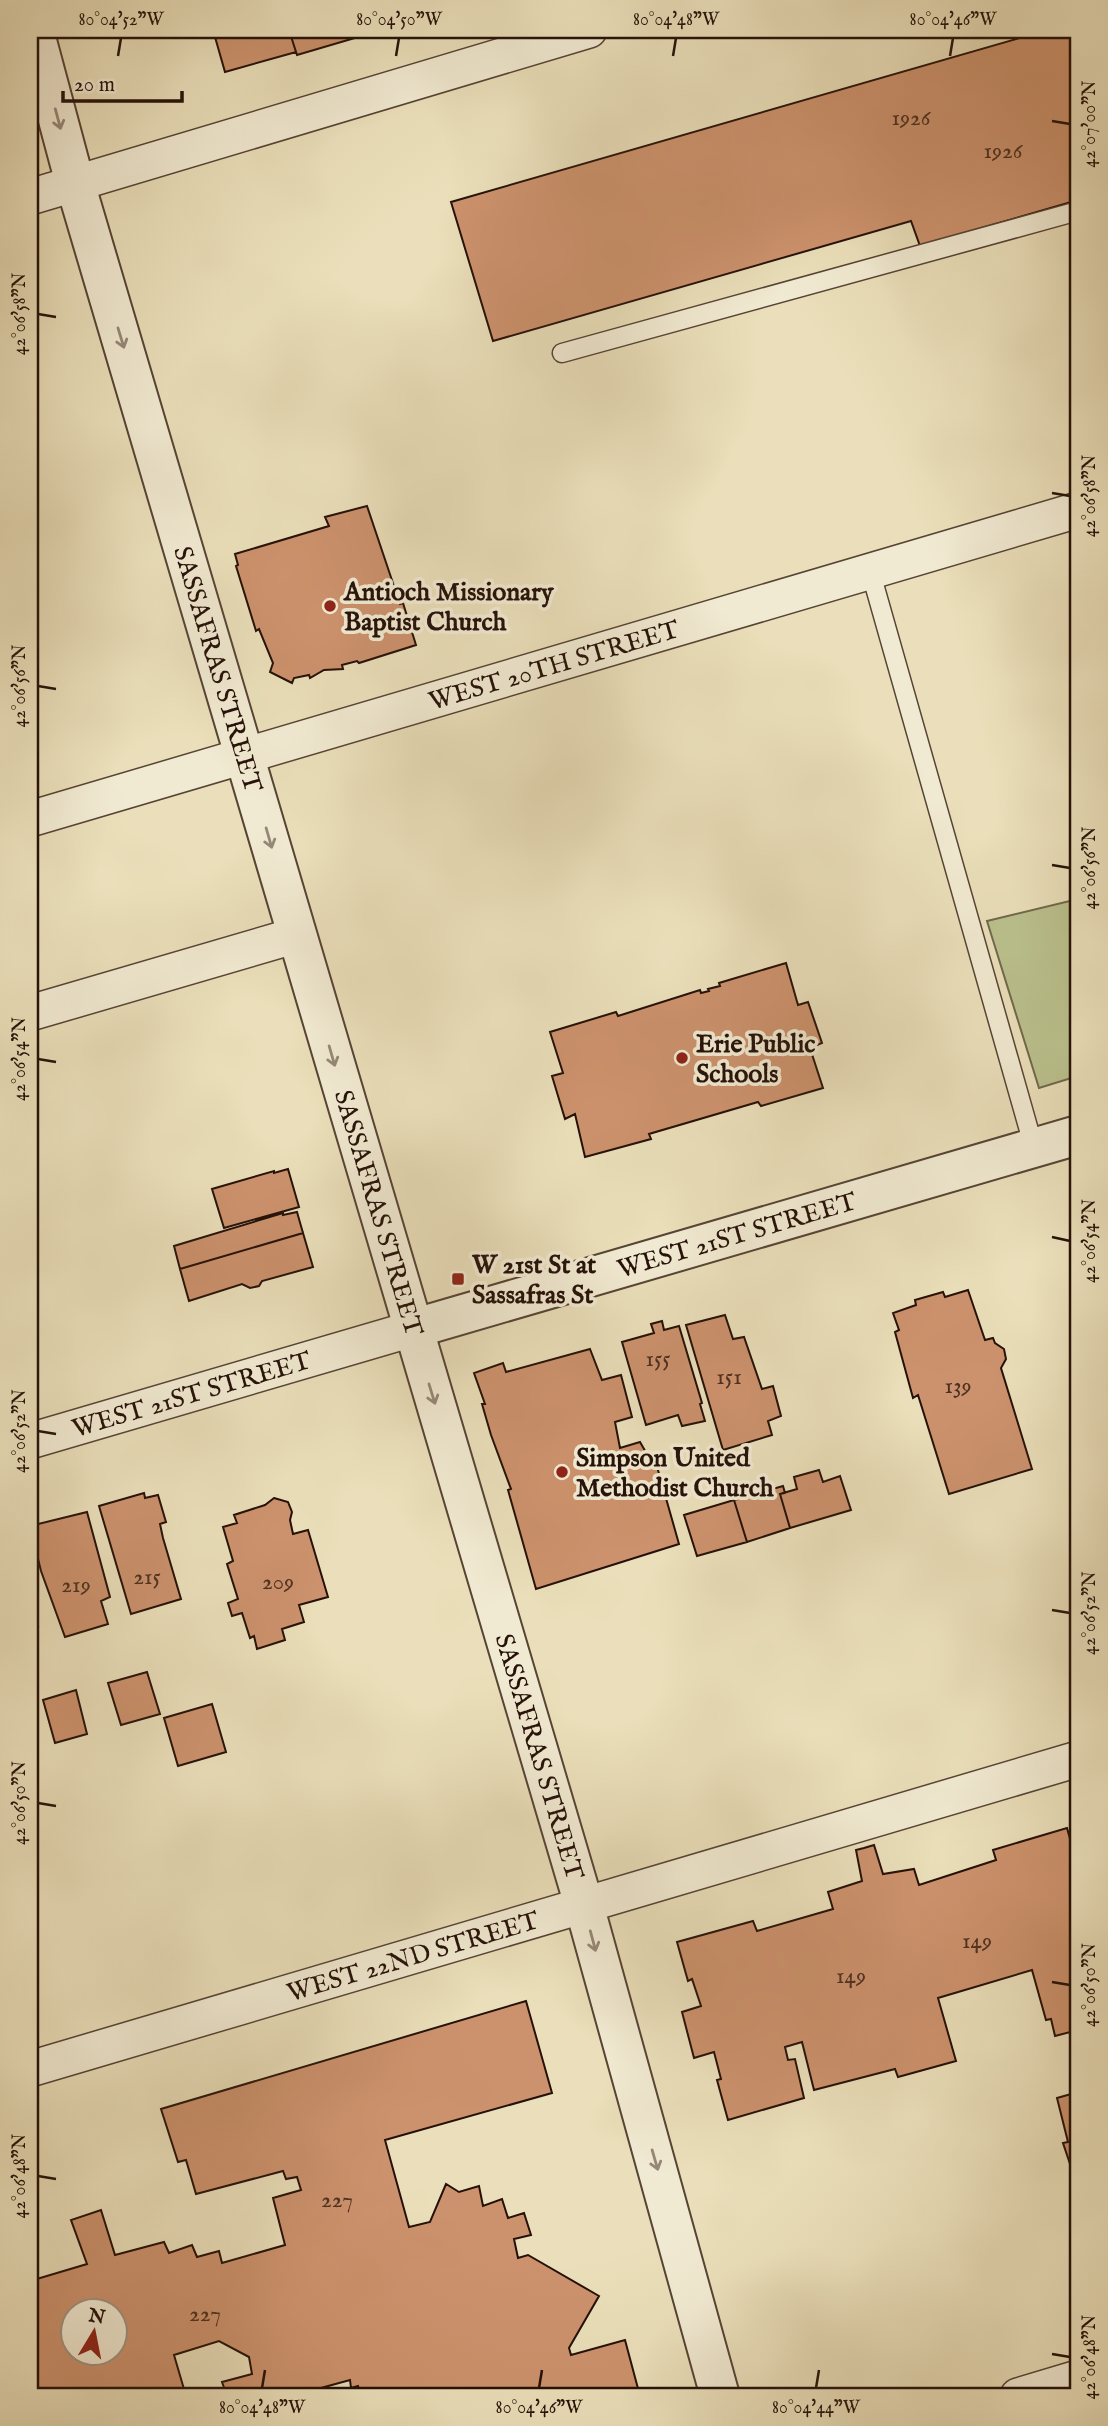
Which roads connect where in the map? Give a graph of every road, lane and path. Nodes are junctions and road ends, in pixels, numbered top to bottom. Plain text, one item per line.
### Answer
1 (34, 30) edge
2 (589, 30) edge
3 (75, 183) junction
4 (30, 197) edge
5 (1078, 211) edge
6 (562, 353) dead end
7 (1078, 510) edge
8 (870, 570) junction
9 (246, 755) junction
10 (30, 819) edge
11 (297, 935) junction
12 (30, 1013) edge
13 (1078, 1135) edge
14 (1034, 1148) junction
15 (412, 1329) junction
16 (30, 1441) edge
17 (1078, 1759) edge
18 (584, 1905) junction
19 (30, 2069) edge
20 (1078, 2378) edge
21 (720, 2396) edge
22 (1018, 2396) edge

1 -> 3 street, SASSAFRAS STREET
2 - 3 street
3 - 4 street
3 -> 9 street, SASSAFRAS STREET
5 - 6 lane
7 - 8 street, WEST 20TH STREET
8 - 9 street, WEST 20TH STREET
8 - 14 lane
9 - 10 street, WEST 20TH STREET
9 -> 11 street, SASSAFRAS STREET
11 - 12 street
11 -> 15 street, SASSAFRAS STREET
13 - 14 street, WEST 21ST STREET
14 - 15 street, WEST 21ST STREET
15 - 16 street, WEST 21ST STREET
15 -> 18 street, SASSAFRAS STREET
17 - 18 street, WEST 22ND STREET
18 - 19 street, WEST 22ND STREET
18 -> 21 street, SASSAFRAS STREET
20 - 22 street

